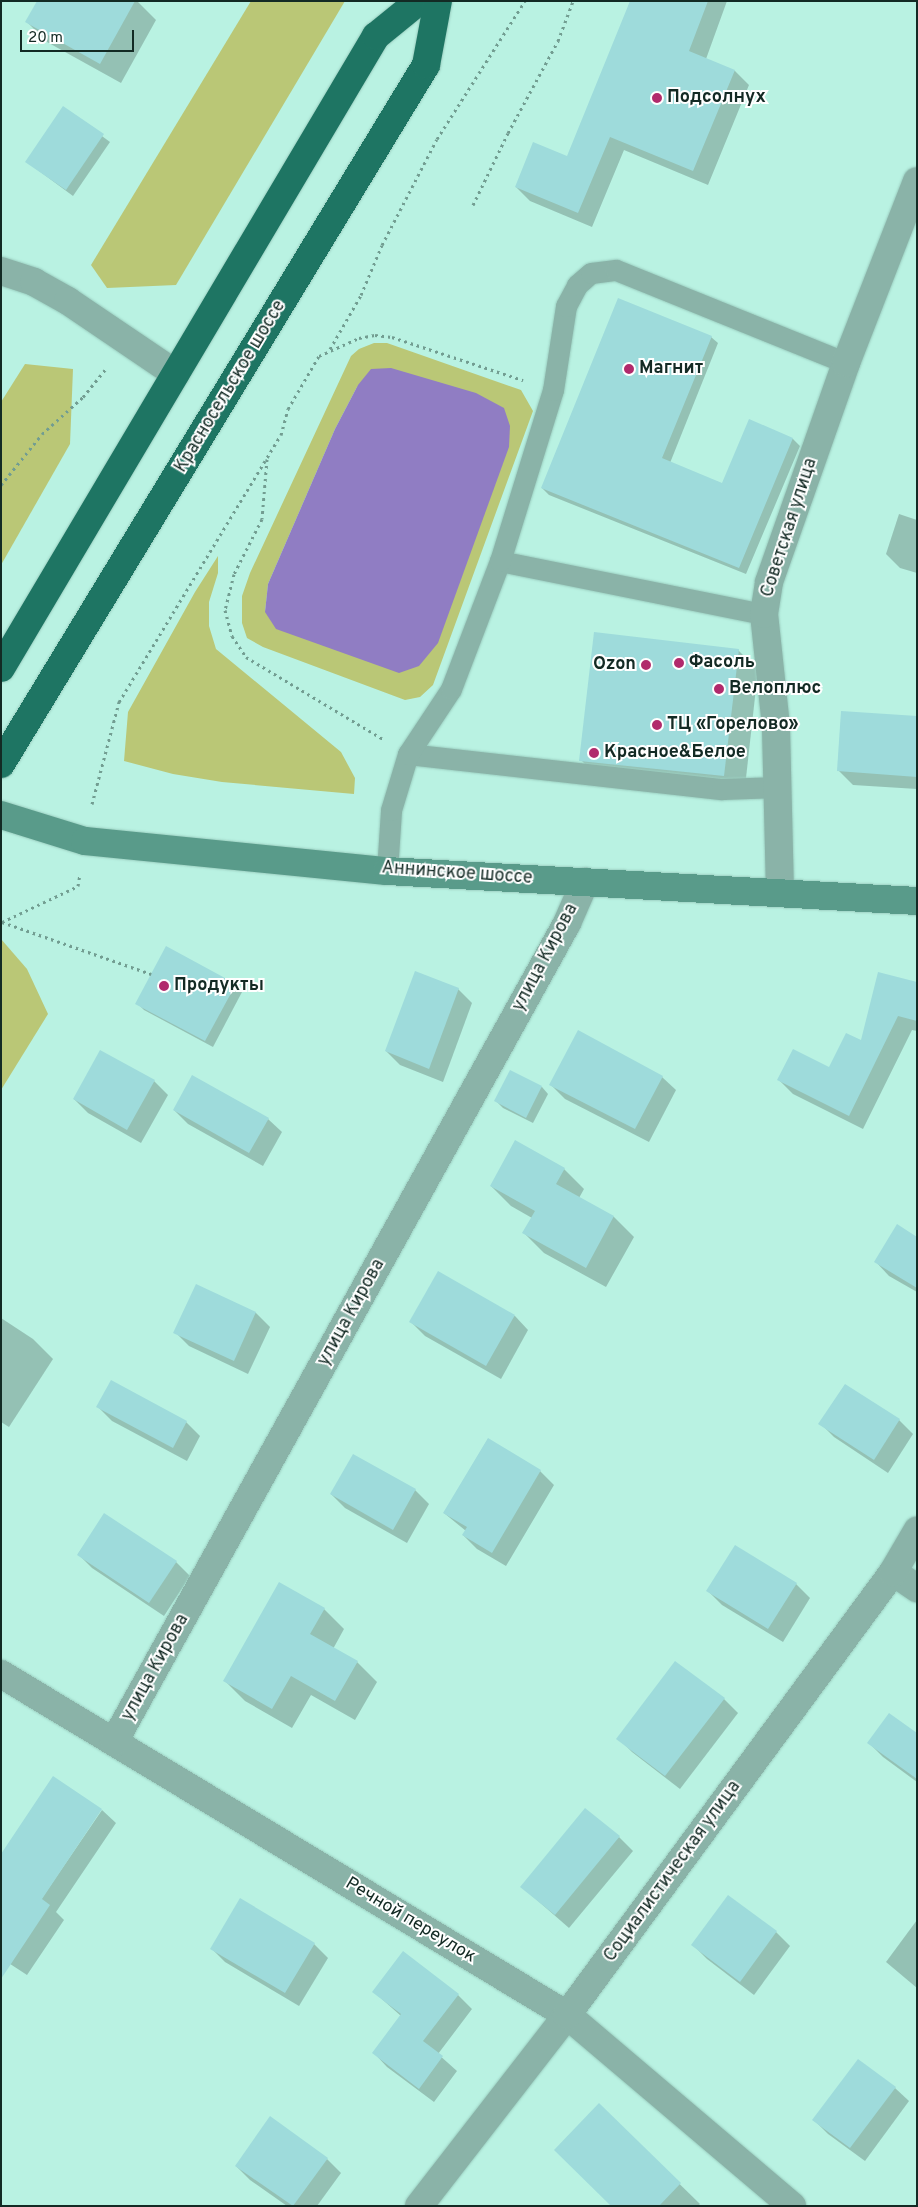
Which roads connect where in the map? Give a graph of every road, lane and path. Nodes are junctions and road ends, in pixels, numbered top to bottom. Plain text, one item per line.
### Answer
1 (419, 1) edge
2 (438, 1) edge
3 (524, 1) edge
4 (573, 1) edge
5 (917, 181) edge
6 (473, 205) dead end
7 (1, 271) edge
8 (124, 339) junction
9 (329, 350) junction
10 (846, 363) junction
11 (176, 374) junction
12 (552, 390) junction
13 (268, 456) junction
14 (1, 485) edge
15 (500, 561) junction
16 (764, 614) junction
17 (1, 668) edge
18 (408, 754) junction
19 (1, 764) edge
20 (778, 787) junction
21 (92, 804) dead end
22 (1, 815) edge
23 (80, 871) dead end
24 (387, 871) junction
25 (585, 882) junction
26 (780, 892) junction
27 (917, 901) edge
28 (2, 922) edge
29 (151, 974) dead end
30 (917, 1531) edge
31 (892, 1572) junction
32 (917, 1588) edge
33 (1, 1674) edge
34 (114, 1742) junction
35 (567, 2015) junction
36 (419, 2206) edge
37 (792, 2206) edge

1 - 11 highway
2 - 19 highway, Красносельское шоссе
3 - 9 path
4 - 6 path
5 - 10 street, Советская улица
7 - 8 street
8 - 11 street
8 - 14 path
9 - 12 path
9 - 13 path
10 - 12 lane
10 - 16 street, Советская улица
11 - 17 highway
12 - 15 lane
13 - 18 path
13 - 21 path
15 - 16 lane
15 - 18 lane
16 - 20 street, Советская улица
18 - 20 lane
18 - 24 lane
20 - 26 street, Советская улица
22 - 24 street, Аннинское шоссе
23 - 28 path
24 - 25 street, Аннинское шоссе
25 - 26 street, Аннинское шоссе
25 - 34 street, улица Кирова
26 - 27 street, Аннинское шоссе
28 - 29 path
30 - 31 street, Социалистическая улица
31 - 32 street
31 - 35 street, Социалистическая улица
33 - 34 street, Речной переулок
34 - 35 street, Речной переулок
35 - 36 street, Социалистическая улица
35 - 37 street, Речной переулок

